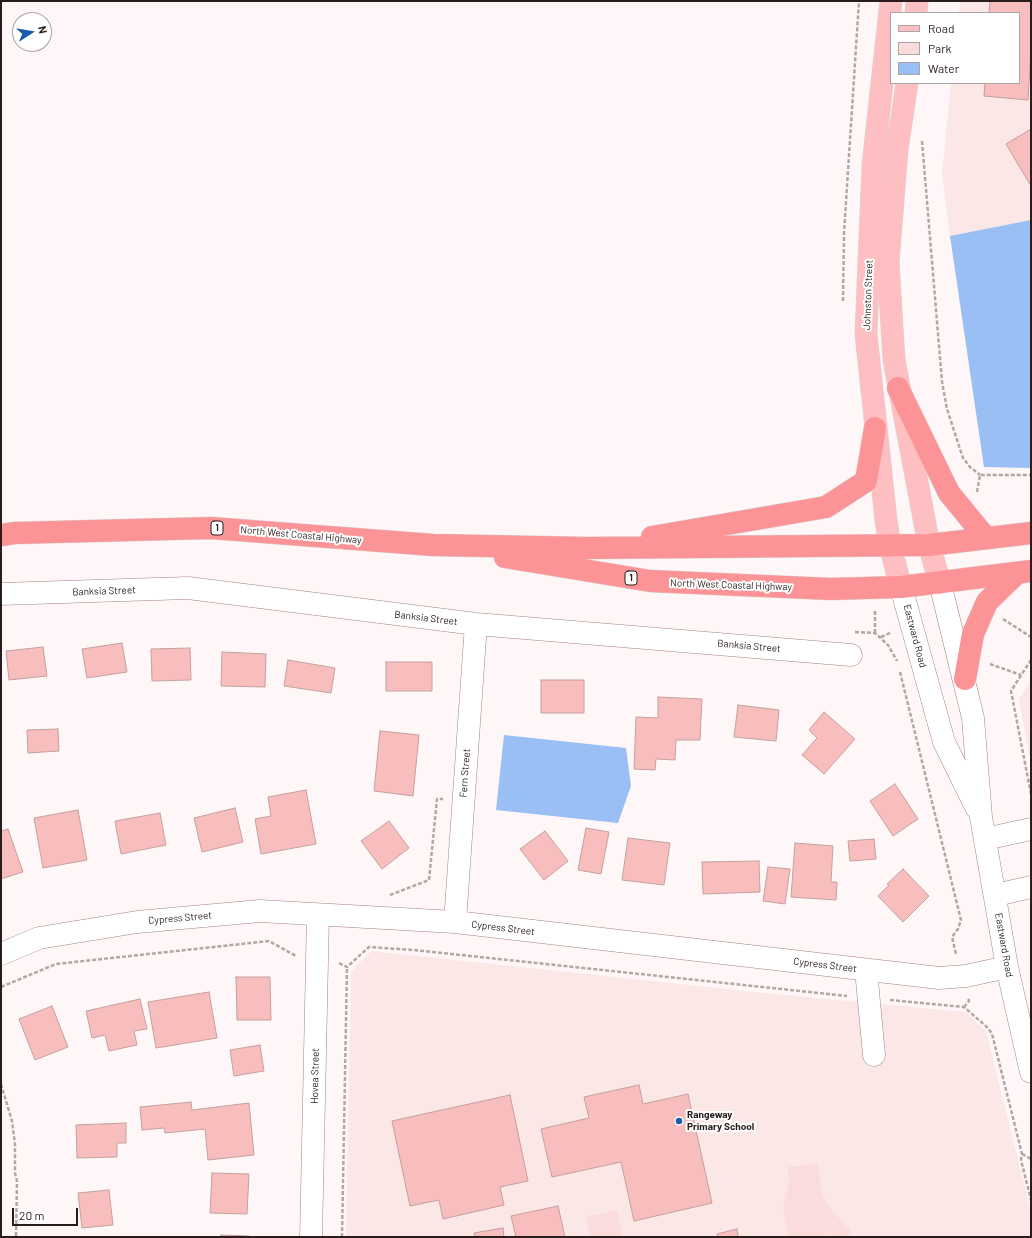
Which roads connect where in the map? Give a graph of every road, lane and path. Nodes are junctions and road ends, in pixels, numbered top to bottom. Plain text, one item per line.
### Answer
1 (890, 1) edge
2 (917, 1) edge
3 (916, 12) edge
4 (907, 84) edge
5 (922, 133) dead end
6 (898, 388) junction
7 (875, 428) junction
8 (980, 475) junction
9 (1031, 475) edge
10 (976, 496) dead end
11 (1031, 533) edge
12 (1, 536) edge
13 (986, 538) junction
14 (433, 545) junction
15 (929, 545) junction
16 (890, 546) junction
17 (587, 548) junction
18 (1024, 572) edge
19 (940, 583) junction
20 (902, 587) junction
21 (1, 594) edge
22 (998, 615) dead end
23 (876, 621) dead end
24 (476, 624) junction
25 (875, 633) junction
26 (890, 633) dead end
27 (881, 637) junction
28 (1031, 637) edge
29 (853, 646) joint
30 (1031, 660) edge
31 (985, 663) dead end
32 (1021, 675) junction
33 (964, 679) junction
34 (1031, 794) edge
35 (437, 799) dead end
36 (981, 817) junction
37 (1031, 829) edge
38 (985, 839) junction
39 (1031, 887) edge
40 (996, 895) junction
41 (386, 897) dead end
42 (318, 915) junction
43 (455, 922) junction
44 (1, 954) edge
45 (302, 957) dead end
46 (958, 960) dead end
47 (335, 961) dead end
48 (347, 967) junction
49 (1007, 967) junction
50 (866, 970) junction
51 (1, 987) edge
52 (967, 995) dead end
53 (849, 997) dead end
54 (888, 1000) dead end
55 (964, 1007) junction
56 (992, 1034) junction
57 (996, 1034) dead end
58 (874, 1055) dead end
59 (1031, 1072) edge
60 (1, 1084) edge
61 (1022, 1154) junction
62 (1031, 1159) edge
63 (1031, 1200) edge
64 (16, 1237) edge
65 (311, 1237) edge
66 (342, 1237) edge

1 - 7 main road, Johnston Street
2 - 3 main road
4 - 6 main road, Johnston Street
5 - 8 path
6 - 13 highway
6 - 15 main road, Johnston Street
7 - 16 main road, Johnston Street
7 - 17 highway
8 - 9 path
8 - 10 path
11 - 13 highway, North West Coastal Highway / 1
12 - 14 highway, North West Coastal Highway / 1
13 - 15 highway, North West Coastal Highway / 1
14 - 17 highway, North West Coastal Highway / 1
14 - 20 highway, North West Coastal Highway / 1
15 - 16 highway, North West Coastal Highway / 1
15 - 19 main road, Johnston Street
16 - 17 highway, North West Coastal Highway / 1
16 - 20 main road, Johnston Street
18 - 19 highway, North West Coastal Highway / 1
18 - 33 highway
19 - 20 highway, North West Coastal Highway / 1
19 - 33 street, Eastward Road
20 - 36 street, Eastward Road
21 - 24 street, Banksia Street
22 - 28 path
23 - 25 path
24 - 29 street, Banksia Street
24 - 43 street, Fern Street
25 - 27 path
25 - 29 path
26 - 27 path
27 - 46 path
30 - 32 path
31 - 32 path
32 - 34 path
33 - 36 street, Eastward Road
35 - 41 path
36 - 38 street, Eastward Road
37 - 38 street
38 - 40 street, Eastward Road
39 - 40 street
40 - 49 street, Eastward Road
42 - 43 street, Cypress Street
42 - 44 street, Cypress Street
42 - 65 street, Hovea Street
43 - 50 street, Cypress Street
45 - 51 path
47 - 48 path
48 - 53 path
48 - 66 path
49 - 50 street, Cypress Street
49 - 59 street, Eastward Road
50 - 58 street
52 - 55 path
54 - 55 path
55 - 56 path
56 - 57 path
56 - 61 path
60 - 64 path
61 - 62 path
61 - 63 path

